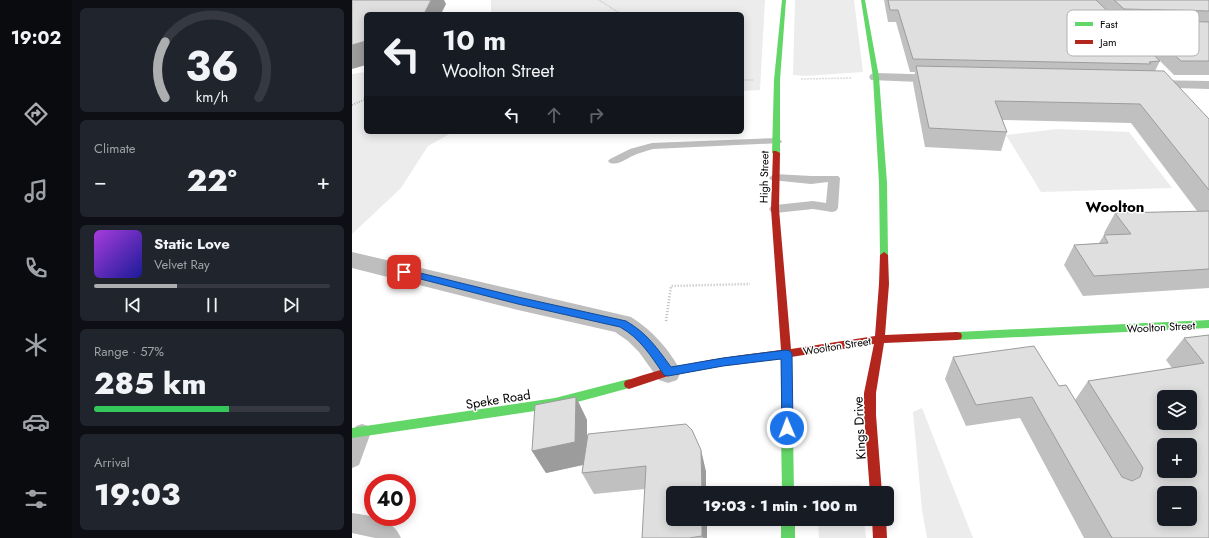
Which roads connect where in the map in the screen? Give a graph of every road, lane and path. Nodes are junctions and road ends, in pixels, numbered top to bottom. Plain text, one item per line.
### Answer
1 (599, 0) edge
2 (784, 0) edge
3 (863, 0) edge
4 (618, 12) edge
5 (1199, 29) edge
6 (1209, 29) edge
7 (876, 77) junction
8 (959, 79) edge
9 (1167, 79) junction
10 (777, 80) junction
11 (1133, 83) edge
12 (1209, 85) edge
13 (364, 100) edge
14 (1188, 101) edge
15 (352, 105) edge
16 (777, 141) junction
17 (614, 161) dead end
18 (775, 178) junction
19 (775, 209) junction
20 (352, 260) edge
21 (750, 284) dead end
22 (666, 321) dead end
23 (1209, 324) edge
24 (880, 339) junction
25 (786, 354) junction
26 (668, 372) junction
27 (357, 432) edge
28 (352, 458) edge
29 (788, 486) edge
30 (875, 486) edge
31 (352, 523) edge
32 (788, 526) edge
33 (879, 526) edge
34 (391, 538) edge
35 (788, 538) edge
36 (880, 538) edge

1 - 4 path
2 - 10 main road, High Street
3 - 7 main road
5 - 6 street
7 - 8 street
7 - 10 path
7 - 24 main road
9 - 11 street
9 - 12 street
9 - 14 street
10 - 16 main road, High Street
13 - 15 path
16 - 17 lane
16 - 18 main road, High Street
18 - 19 main road, High Street
18 - 19 lane
19 - 25 main road, High Street
20 - 26 street
21 - 22 path
23 - 24 main road, Woolton Street
24 - 25 main road, Woolton Street
24 - 30 main road, Kings Drive
25 - 26 main road, Woolton Street
25 - 29 main road
26 - 27 main road, Speke Road
27 - 28 lane
31 - 34 lane
32 - 35 main road
33 - 36 main road

